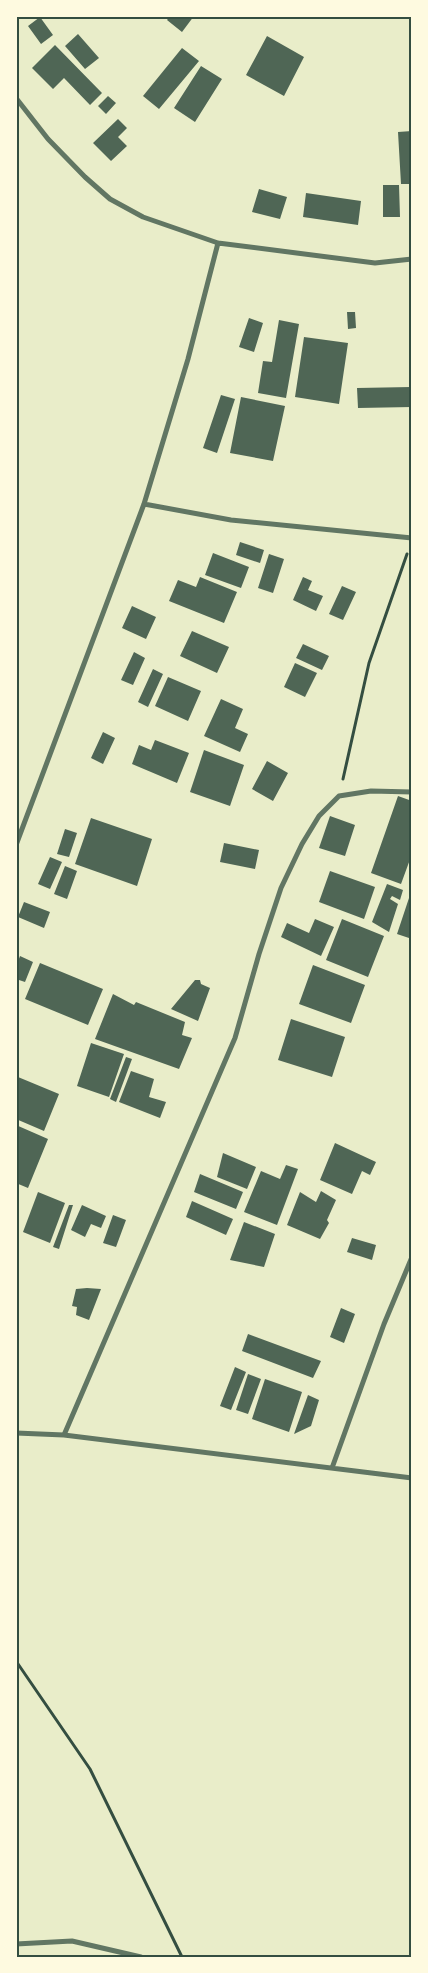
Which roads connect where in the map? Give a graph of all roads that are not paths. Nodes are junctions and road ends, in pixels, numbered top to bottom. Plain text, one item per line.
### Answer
1 (16, 98) edge
2 (218, 244) junction
3 (412, 259) edge
4 (144, 504) junction
5 (412, 538) edge
6 (412, 792) edge
7 (16, 845) edge
8 (412, 1257) edge
9 (16, 1433) edge
10 (64, 1435) junction
11 (332, 1468) junction
12 (412, 1478) edge
13 (16, 1944) edge
14 (141, 1957) edge

1 - 2 street
2 - 3 street
2 - 4 street
4 - 5 street
4 - 7 street
6 - 10 street
8 - 11 street
9 - 10 street
10 - 11 street
11 - 12 street
13 - 14 street

